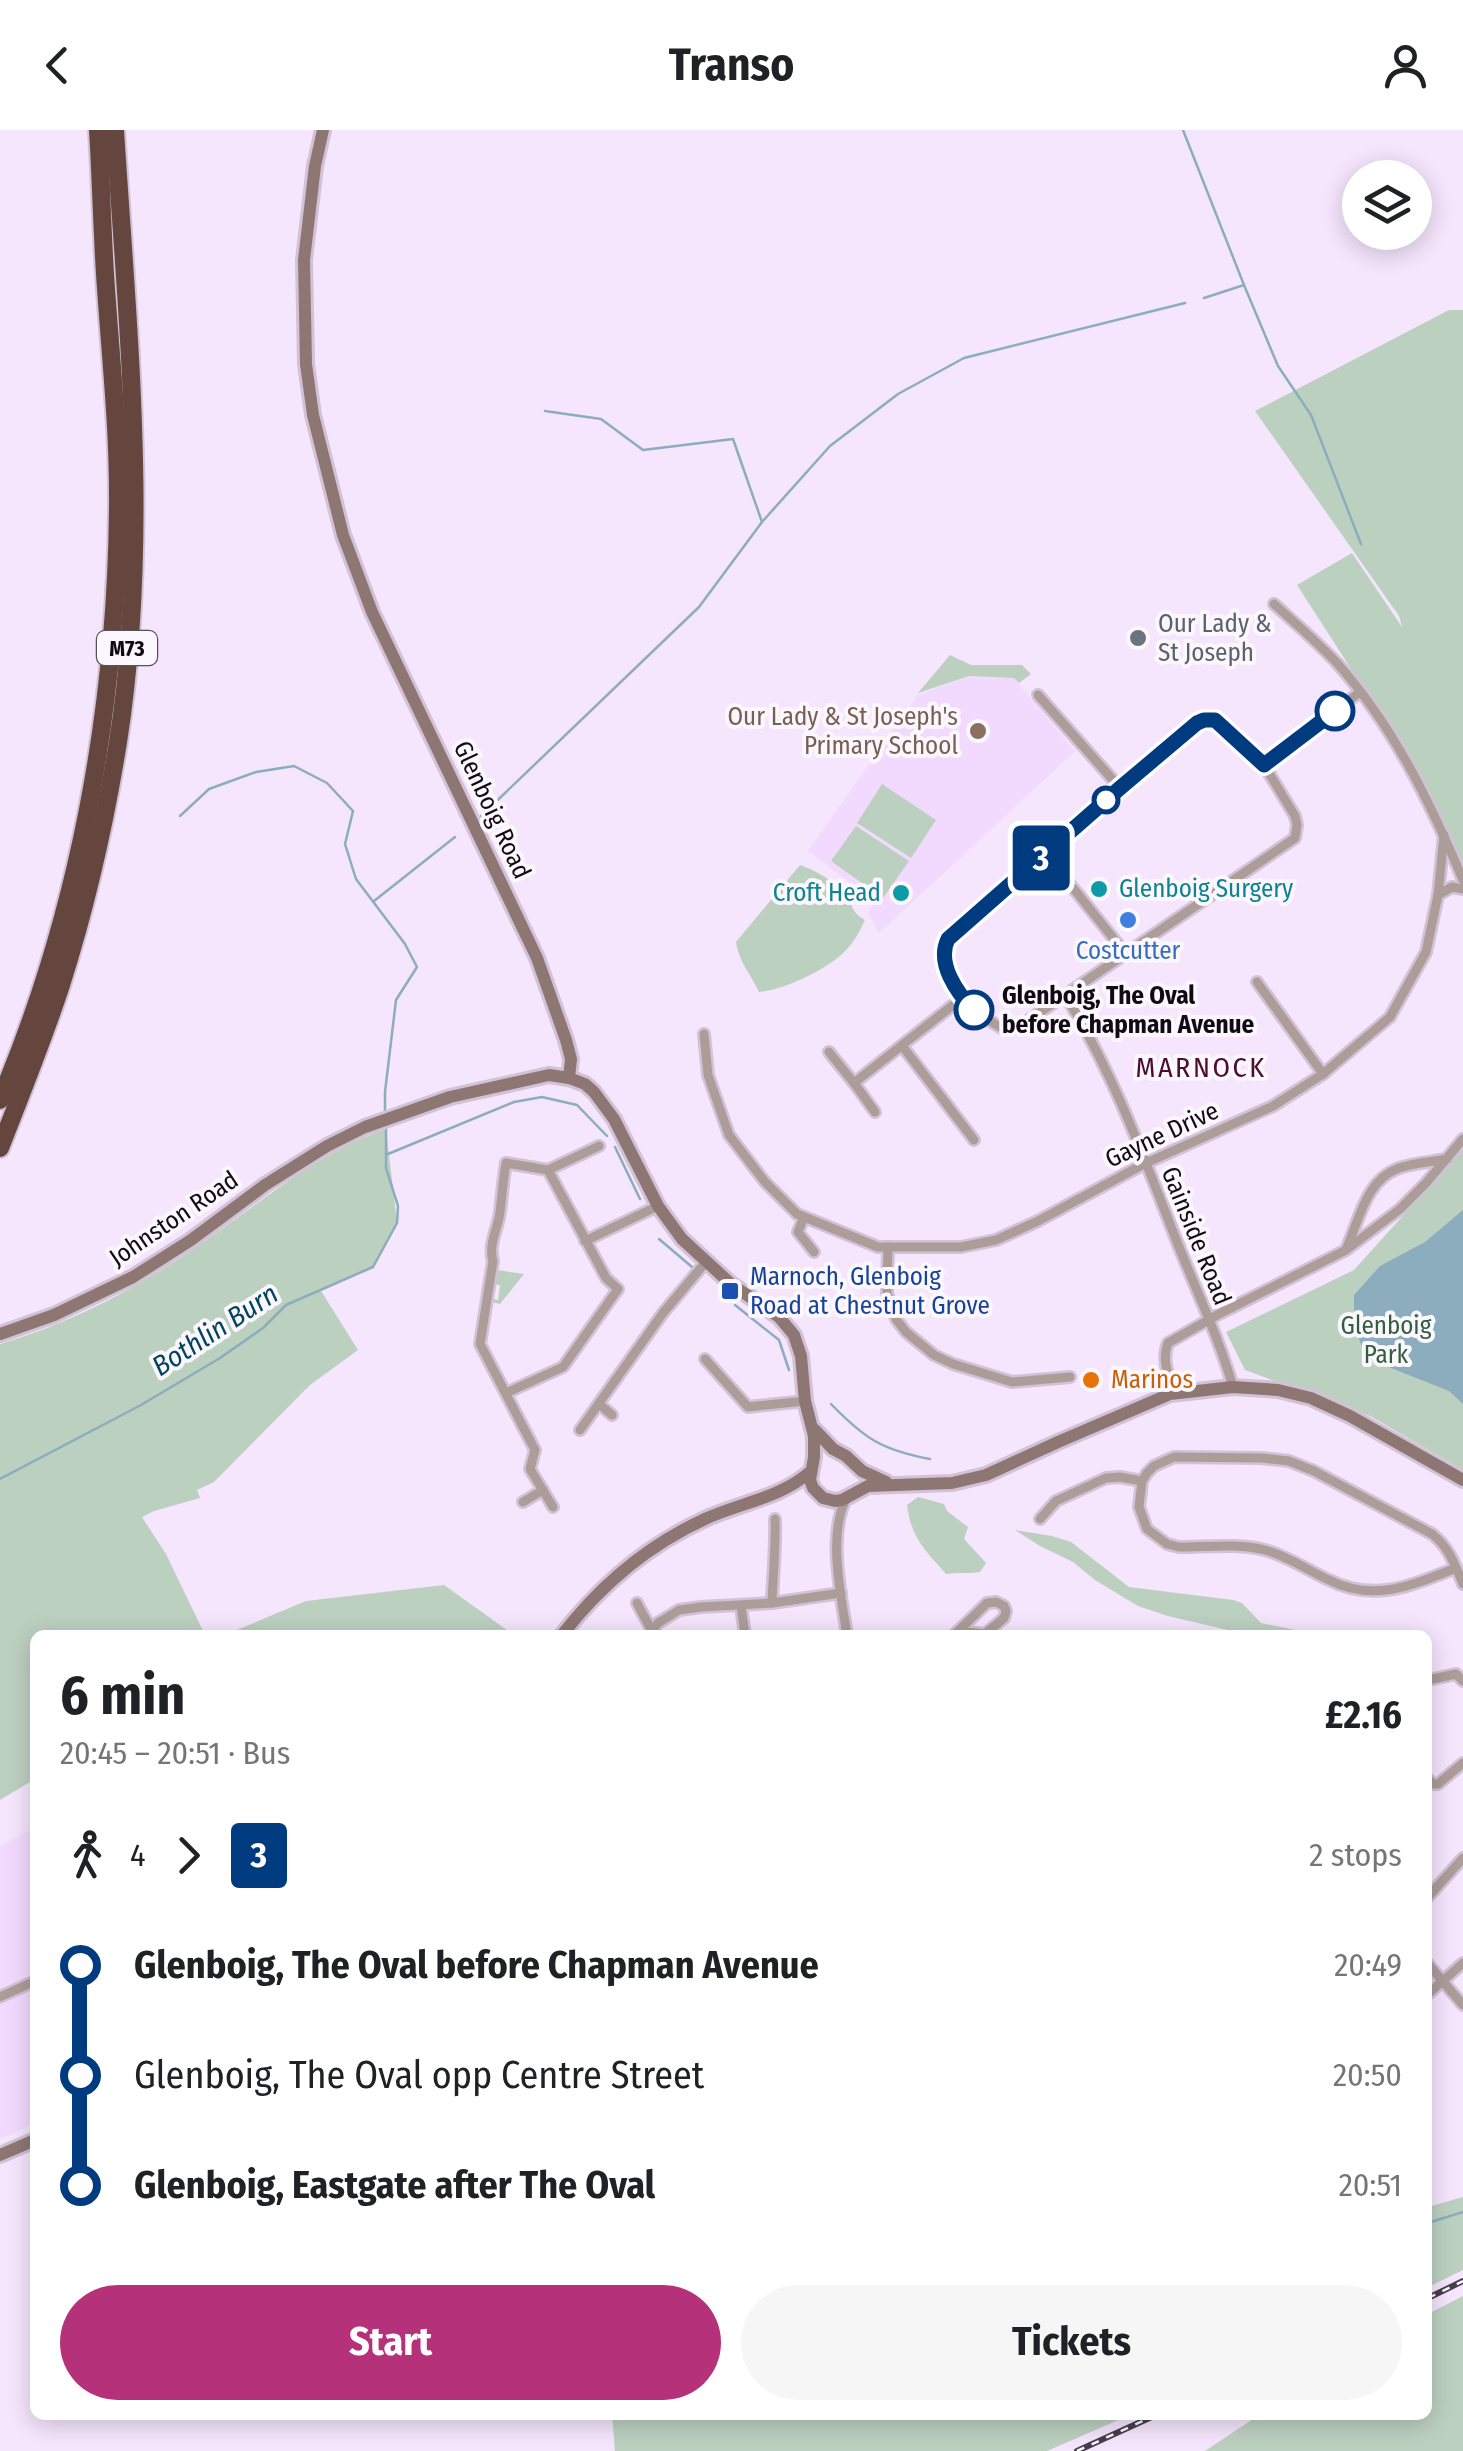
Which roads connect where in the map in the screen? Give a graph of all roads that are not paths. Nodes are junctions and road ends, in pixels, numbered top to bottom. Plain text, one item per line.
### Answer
1 (98, 130) edge
2 (115, 130) edge
3 (323, 130) edge
4 (1274, 604) dead end
5 (1360, 692) junction
6 (1038, 695) dead end
7 (1264, 765) junction
8 (1120, 788) junction
9 (1444, 835) junction
10 (1046, 854) junction
11 (1463, 880) edge
12 (1463, 889) edge
13 (1438, 894) junction
14 (1125, 954) junction
15 (1258, 982) dead end
16 (1065, 995) junction
17 (962, 998) junction
18 (704, 1034) dead end
19 (902, 1047) junction
20 (829, 1052) dead end
21 (1323, 1074) junction
22 (569, 1078) junction
23 (854, 1083) junction
24 (0, 1100) edge
25 (874, 1112) dead end
26 (1463, 1139) edge
27 (974, 1140) dead end
28 (599, 1146) dead end
29 (0, 1148) edge
30 (1447, 1159) junction
31 (1146, 1163) junction
32 (548, 1170) junction
33 (658, 1206) junction
34 (804, 1217) junction
35 (585, 1241) junction
36 (888, 1247) junction
37 (1346, 1250) junction
38 (814, 1252) dead end
39 (705, 1262) junction
40 (1208, 1320) junction
41 (0, 1334) edge
42 (705, 1359) dead end
43 (1070, 1377) dead end
44 (1233, 1387) junction
45 (506, 1393) junction
46 (1176, 1393) junction
47 (804, 1401) junction
48 (599, 1404) junction
49 (612, 1415) dead end
50 (812, 1427) junction
51 (580, 1430) dead end
52 (839, 1454) junction
53 (855, 1465) junction
54 (812, 1468) junction
55 (1463, 1480) edge
56 (1142, 1482) junction
57 (893, 1484) junction
58 (543, 1490) junction
59 (776, 1494) junction
60 (849, 1495) junction
61 (820, 1497) junction
62 (524, 1502) dead end
63 (553, 1507) dead end
64 (775, 1519) dead end
65 (1040, 1519) dead end
66 (837, 1531) junction
67 (1456, 1568) junction
68 (1463, 1584) edge
69 (841, 1592) junction
70 (636, 1603) dead end
71 (772, 1603) junction
72 (741, 1606) junction
73 (566, 1630) edge
74 (651, 1630) edge
75 (654, 1630) edge
76 (744, 1630) edge
77 (846, 1630) edge
78 (959, 1630) edge
79 (990, 1630) edge
80 (1432, 1679) edge
81 (1463, 1682) edge
82 (1463, 1762) edge
83 (1432, 1783) edge
84 (1463, 1858) edge
85 (1432, 1893) edge
86 (1463, 1963) edge
87 (1432, 1969) edge
88 (1442, 1981) junction
89 (30, 1983) edge
90 (1432, 1990) edge
91 (0, 1997) edge
92 (1463, 2005) edge
93 (30, 2143) edge
94 (4, 2156) edge

1 - 24 highway, M73
2 - 29 highway, M73
3 - 22 main road, Glenboig Road
4 - 5 street
5 - 7 street
5 - 9 street
6 - 8 street
7 - 8 street
7 - 14 street
8 - 10 street
9 - 11 street
9 - 13 street, Gayne Drive
10 - 14 street
10 - 17 street
12 - 13 street
13 - 21 street, Gayne Drive
14 - 16 street
15 - 21 street
16 - 17 street
16 - 31 street, Gainside Road
17 - 19 street
18 - 34 street, Gayne Drive
19 - 23 street
19 - 27 street
20 - 23 street
21 - 31 street, Gayne Drive
22 - 33 main road
22 - 41 main road, Johnston Road
23 - 25 street
26 - 30 street
28 - 32 street
30 - 37 street
30 - 37 street
31 - 36 street, Gayne Drive
31 - 40 street, Gainside Road
32 - 35 street
32 - 45 street
33 - 35 street
33 - 39 main road
34 - 36 street, Gayne Drive
34 - 38 street
35 - 45 street
36 - 43 street
37 - 40 street
39 - 47 main road
39 - 48 street
40 - 44 street, Gainside Road
40 - 46 street
42 - 47 street
44 - 46 main road
44 - 55 main road
45 - 58 street
46 - 57 main road
47 - 50 main road
48 - 49 street
48 - 51 street
50 - 52 main road
50 - 54 main road
52 - 53 main road
52 - 54 main road
53 - 57 main road
53 - 60 main road
54 - 59 main road
54 - 61 main road
56 - 65 street
56 - 67 street
56 - 67 street
57 - 60 main road
58 - 62 street
58 - 63 street
59 - 61 main road
59 - 73 main road
60 - 61 main road
60 - 66 street
61 - 66 street
64 - 71 street
66 - 69 street
67 - 68 street
69 - 71 street
69 - 77 street
70 - 74 street
71 - 72 street
72 - 75 street
72 - 76 street
78 - 79 street
80 - 81 street
82 - 83 street
84 - 85 street
86 - 88 street
87 - 88 street
88 - 90 street
88 - 92 street
89 - 91 street
93 - 94 main road

